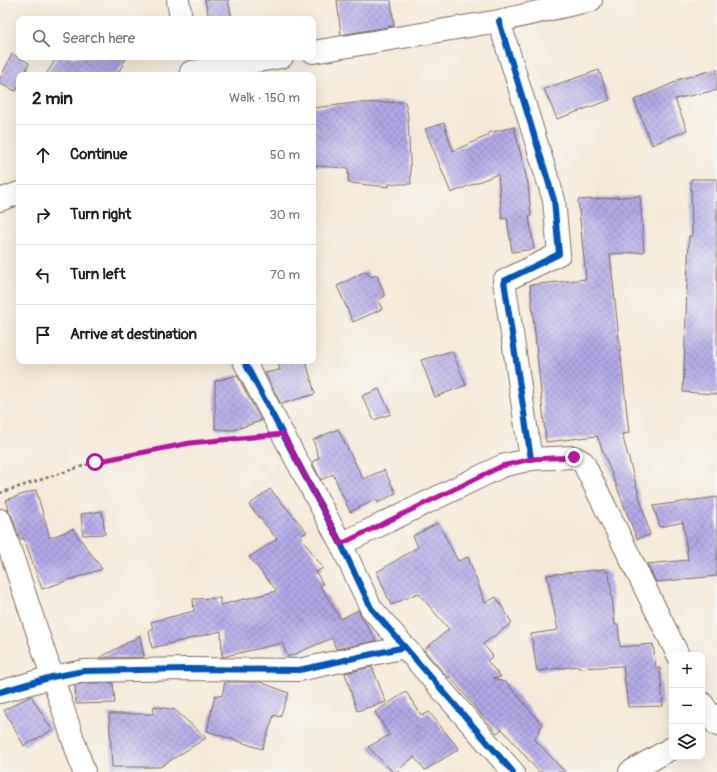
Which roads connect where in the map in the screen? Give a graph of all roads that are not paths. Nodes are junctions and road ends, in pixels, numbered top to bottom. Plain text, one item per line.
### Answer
1 (178, 0) edge
2 (591, 0) edge
3 (180, 16) edge
4 (499, 21) junction
5 (316, 52) edge
6 (257, 60) edge
7 (190, 68) edge
8 (16, 194) edge
9 (0, 200) edge
10 (246, 364) edge
11 (531, 459) junction
12 (0, 520) edge
13 (341, 544) junction
14 (405, 647) junction
15 (677, 652) edge
16 (52, 677) junction
17 (0, 692) edge
18 (705, 707) edge
19 (717, 725) edge
20 (705, 736) edge
21 (717, 737) edge
22 (669, 750) edge
23 (84, 772) edge
24 (514, 772) edge
25 (630, 772) edge

1 - 3 street
2 - 4 street
4 - 5 street
4 - 11 street
6 - 7 street
8 - 9 street
10 - 13 street
11 - 13 street
11 - 15 street
12 - 16 street
13 - 14 street
14 - 16 street
14 - 24 street
16 - 17 street
16 - 23 street
18 - 19 street
20 - 21 street
22 - 25 street

